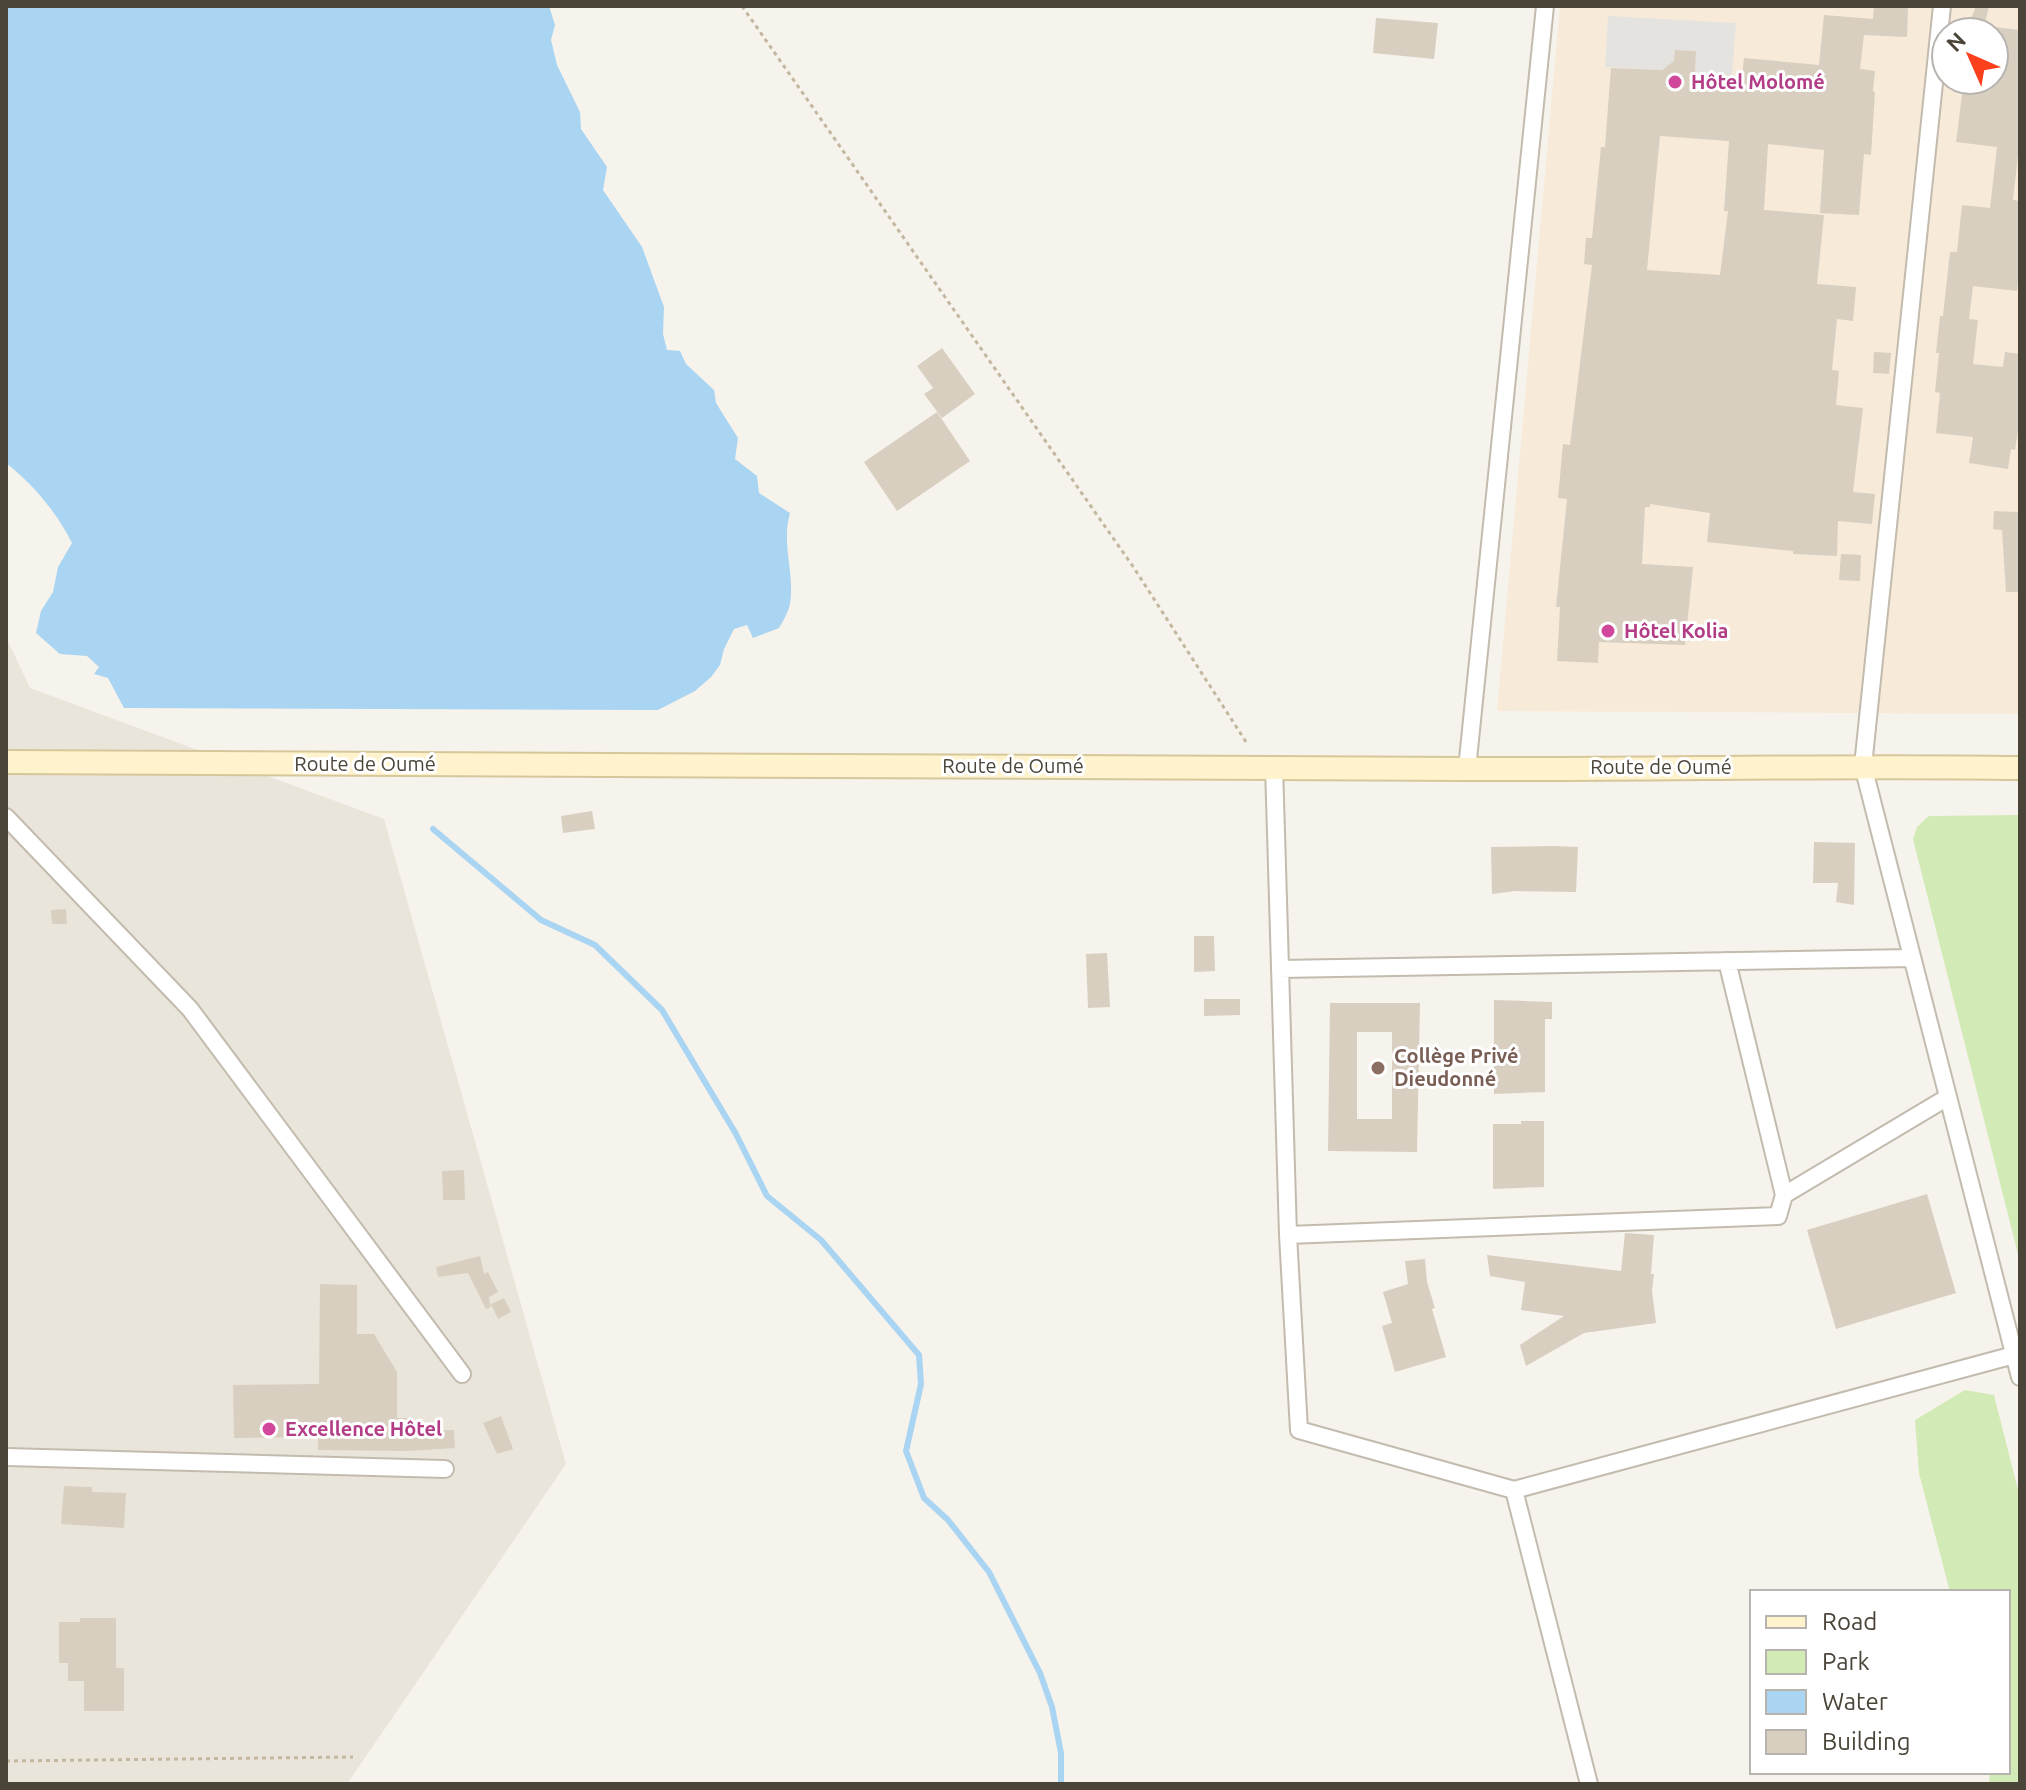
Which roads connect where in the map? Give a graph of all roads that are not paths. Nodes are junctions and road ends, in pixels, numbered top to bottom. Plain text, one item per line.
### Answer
1 (1545, 6) edge
2 (1942, 6) edge
3 (6, 762) edge
4 (1267, 766) junction
5 (1863, 766) junction
6 (2020, 768) edge
7 (1467, 769) junction
8 (6, 817) edge
9 (1912, 958) junction
10 (1727, 961) junction
11 (1280, 969) junction
12 (1948, 1097) junction
13 (1784, 1195) junction
14 (1288, 1235) junction
15 (2014, 1355) junction
16 (462, 1374) dead end
17 (2020, 1377) edge
18 (6, 1457) edge
19 (445, 1469) dead end
20 (1514, 1490) junction
21 (1589, 1784) edge

1 - 7 street
2 - 5 street
3 - 4 main road, Route de Oumé
4 - 7 main road, Route de Oumé
4 - 11 street
5 - 6 main road, Route de Oumé
5 - 7 main road, Route de Oumé
5 - 9 street
8 - 16 street
9 - 10 street
9 - 12 street
10 - 11 street
10 - 13 street
11 - 14 street
12 - 13 street
12 - 15 street
13 - 14 street
14 - 20 street
15 - 17 street
15 - 20 street
18 - 19 street
20 - 21 street

